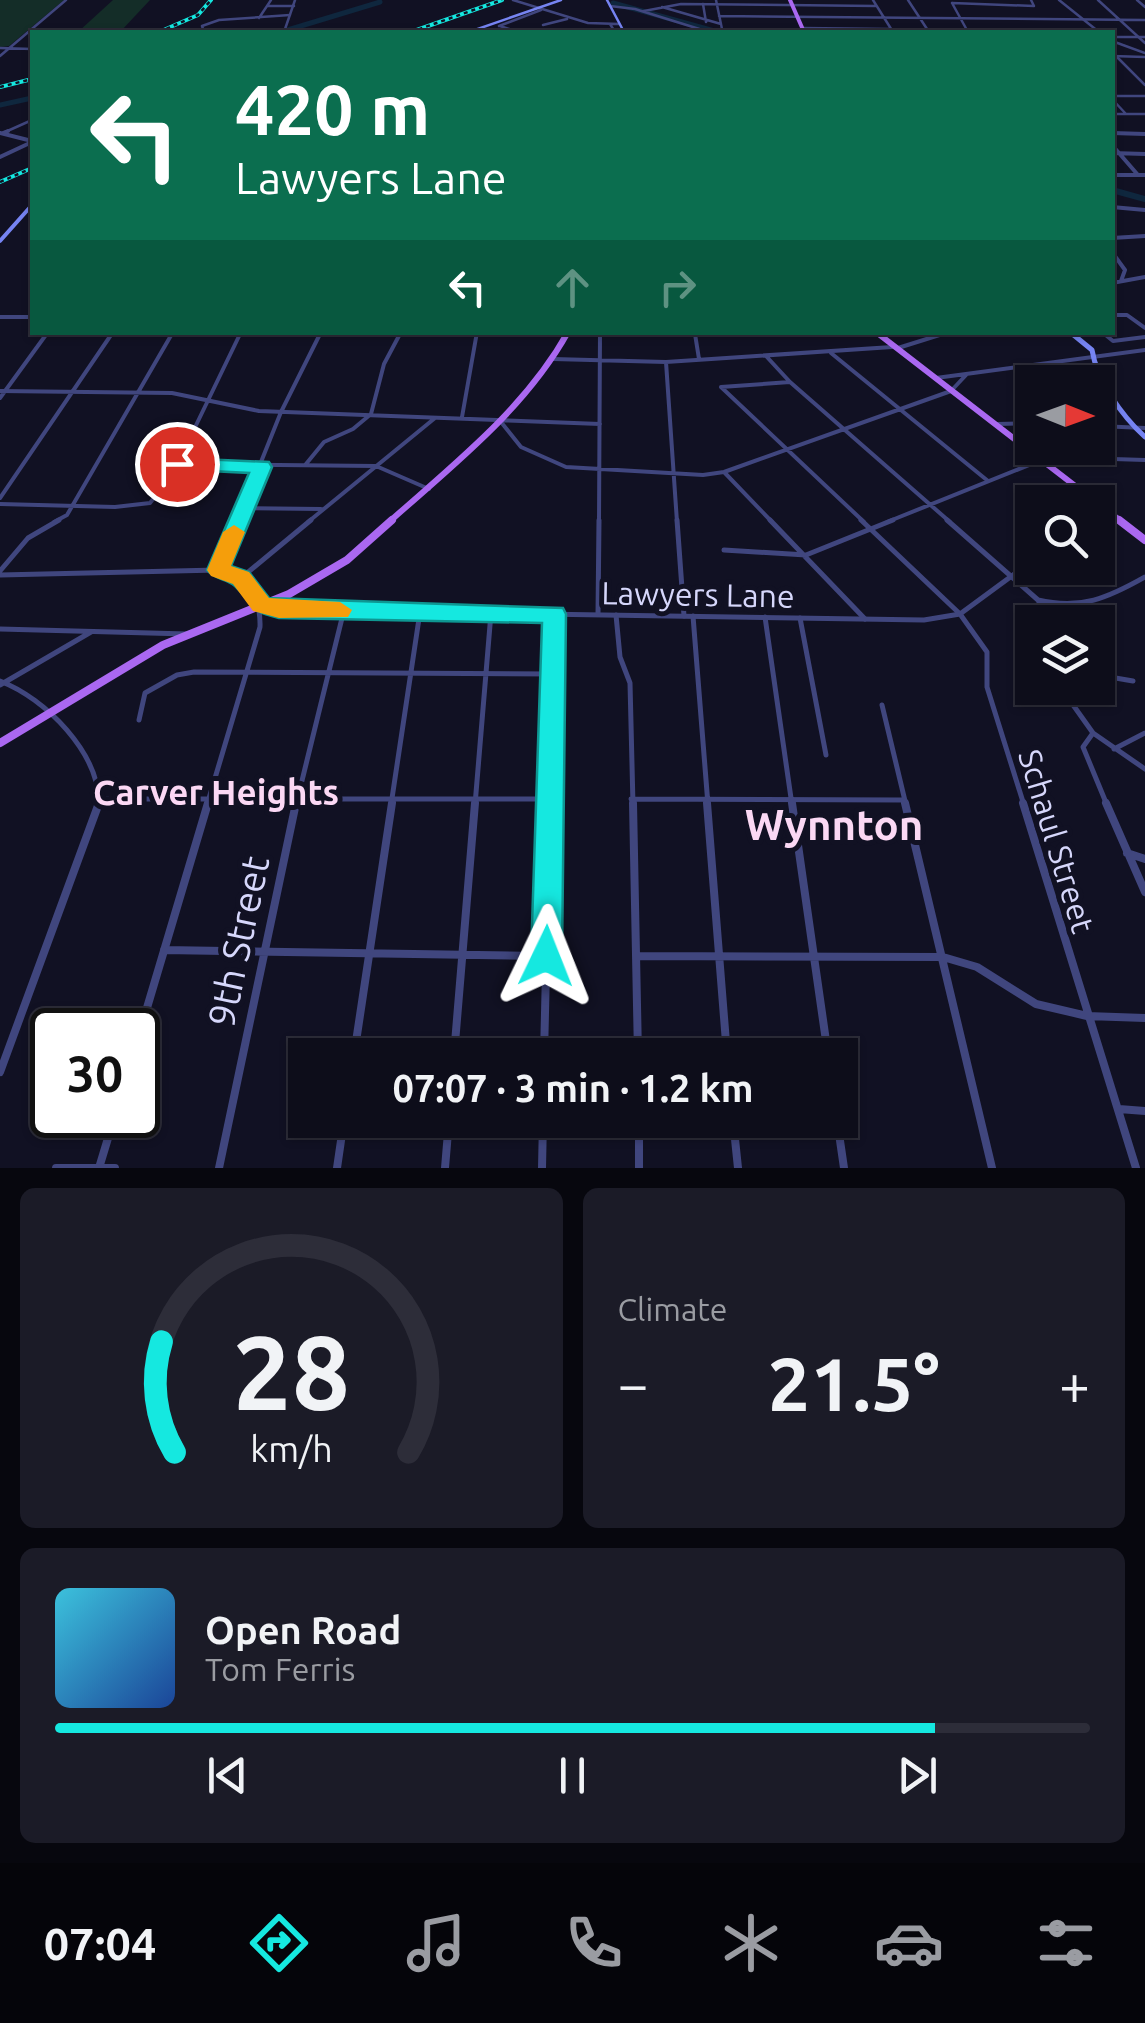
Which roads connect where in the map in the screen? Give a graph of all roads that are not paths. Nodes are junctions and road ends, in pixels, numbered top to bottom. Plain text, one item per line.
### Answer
1 (66, 0) edge
2 (272, 0) edge
3 (296, 0) edge
4 (512, 0) edge
5 (561, 0) edge
6 (607, 0) edge
7 (873, 0) edge
8 (908, 0) edge
9 (1031, 0) edge
10 (1059, 0) edge
11 (1098, 0) edge
12 (1137, 0) edge
13 (951, 1) edge
14 (716, 2) edge
15 (791, 2) edge
16 (703, 4) junction
17 (268, 6) junction
18 (294, 6) junction
19 (610, 6) junction
20 (660, 6) junction
21 (876, 6) junction
22 (1145, 7) edge
23 (541, 8) junction
24 (647, 11) junction
25 (290, 16) junction
26 (719, 16) junction
27 (635, 17) dead end
28 (797, 17) junction
29 (842, 17) junction
30 (884, 17) junction
31 (259, 18) junction
32 (570, 18) junction
33 (920, 18) junction
34 (960, 19) junction
35 (1084, 20) junction
36 (1119, 20) junction
37 (1145, 20) edge
38 (706, 22) junction
39 (492, 24) junction
40 (610, 24) junction
41 (499, 26) junction
42 (543, 26) dead end
43 (621, 28) edge
44 (850, 29) junction
45 (30, 30) edge
46 (30, 30) edge
47 (203, 30) edge
48 (285, 30) edge
49 (475, 30) edge
50 (512, 30) edge
51 (614, 30) edge
52 (703, 30) edge
53 (720, 30) edge
54 (803, 30) edge
55 (871, 30) edge
56 (891, 30) edge
57 (928, 30) edge
58 (967, 30) edge
59 (1096, 30) edge
60 (1139, 37) junction
61 (1145, 37) edge
62 (1115, 41) edge
63 (1115, 42) edge
64 (1145, 43) edge
65 (0, 48) edge
66 (9, 48) junction
67 (30, 48) edge
68 (1145, 55) edge
69 (0, 56) edge
70 (1115, 56) edge
71 (1115, 57) edge
72 (1145, 85) edge
73 (1145, 96) edge
74 (1115, 97) edge
75 (1115, 101) edge
76 (1115, 114) edge
77 (1126, 114) junction
78 (1145, 114) edge
79 (30, 121) edge
80 (1, 133) edge
81 (1115, 133) edge
82 (1145, 134) edge
83 (30, 141) edge
84 (30, 143) edge
85 (1115, 148) edge
86 (1115, 154) edge
87 (1120, 154) junction
88 (1145, 154) edge
89 (0, 157) edge
90 (1115, 175) edge
91 (1138, 175) junction
92 (1145, 175) edge
93 (30, 207) edge
94 (1115, 207) edge
95 (1145, 210) edge
96 (1145, 236) edge
97 (1, 238) edge
98 (1115, 238) edge
99 (1115, 256) edge
100 (1125, 270) junction
101 (1145, 277) edge
102 (1121, 281) junction
103 (1115, 282) edge
104 (1115, 315) edge
105 (0, 317) edge
106 (30, 317) edge
107 (1145, 328) edge
108 (46, 335) edge
109 (111, 335) edge
110 (172, 335) edge
111 (240, 335) edge
112 (320, 335) edge
113 (399, 335) edge
114 (477, 335) edge
115 (566, 335) edge
116 (600, 335) edge
117 (693, 335) edge
118 (879, 335) edge
119 (939, 335) edge
120 (1073, 335) edge
121 (1106, 335) edge
122 (1145, 337) edge
123 (894, 348) junction
124 (1145, 350) edge
125 (829, 351) junction
126 (766, 356) junction
127 (1096, 357) junction
128 (553, 359) junction
129 (699, 359) junction
130 (600, 361) junction
131 (666, 362) junction
132 (966, 374) junction
133 (936, 378) junction
134 (790, 382) junction
135 (3, 391) edge
136 (951, 391) junction
137 (74, 392) junction
138 (138, 394) junction
139 (0, 398) edge
140 (210, 398) junction
141 (899, 409) junction
142 (281, 412) junction
143 (371, 414) junction
144 (438, 416) junction
145 (462, 417) junction
146 (501, 422) junction
147 (1015, 423) edge
148 (600, 424) junction
149 (994, 424) junction
150 (1115, 427) edge
151 (843, 428) junction
152 (1142, 428) edge
153 (1145, 437) edge
154 (1015, 440) edge
155 (786, 450) junction
156 (1115, 459) edge
157 (1145, 460) edge
158 (177, 464) junction
159 (306, 465) junction
160 (1028, 465) edge
161 (1047, 465) edge
162 (376, 466) junction
163 (262, 467) junction
164 (600, 472) junction
165 (724, 472) junction
166 (674, 475) junction
167 (988, 481) junction
168 (1073, 485) edge
169 (429, 489) junction
170 (0, 501) edge
171 (930, 504) junction
172 (73, 506) junction
173 (244, 508) junction
174 (321, 509) junction
175 (1115, 517) edge
176 (867, 529) junction
177 (1145, 540) edge
178 (724, 550) dead end
179 (806, 555) junction
180 (218, 570) junction
181 (0, 573) edge
182 (1015, 573) edge
183 (1010, 576) junction
184 (1145, 577) edge
185 (241, 578) junction
186 (286, 596) junction
187 (1038, 600) junction
188 (262, 605) junction
189 (1040, 605) edge
190 (1056, 605) edge
191 (1095, 605) edge
192 (292, 610) junction
193 (344, 610) junction
194 (420, 612) junction
195 (490, 613) junction
196 (554, 614) junction
197 (598, 614) junction
198 (960, 614) junction
199 (616, 615) junction
200 (684, 616) junction
201 (693, 616) junction
202 (766, 618) junction
203 (800, 618) junction
204 (865, 619) junction
205 (0, 630) edge
206 (94, 630) junction
207 (191, 634) junction
208 (244, 672) junction
209 (411, 672) junction
210 (329, 673) junction
211 (484, 674) junction
212 (554, 674) junction
213 (1115, 679) edge
214 (1133, 682) dead end
215 (2, 683) edge
216 (882, 705) dead end
217 (1074, 705) edge
218 (48, 713) junction
219 (139, 720) dead end
220 (1093, 734) junction
221 (1145, 734) edge
222 (0, 743) edge
223 (1114, 749) junction
224 (826, 755) dead end
225 (1145, 769) edge
226 (208, 798) junction
227 (298, 798) junction
228 (392, 798) junction
229 (475, 799) junction
230 (631, 799) junction
231 (100, 800) junction
232 (550, 800) junction
233 (791, 800) junction
234 (904, 800) junction
235 (707, 801) junction
236 (1127, 852) junction
237 (1145, 858) edge
238 (1145, 892) edge
239 (164, 950) junction
240 (370, 952) junction
241 (263, 954) junction
242 (461, 954) junction
243 (546, 956) junction
244 (637, 956) junction
245 (718, 956) junction
246 (942, 956) junction
247 (814, 958) junction
248 (147, 1008) edge
249 (1088, 1016) junction
250 (1145, 1018) edge
251 (357, 1038) edge
252 (455, 1038) edge
253 (544, 1038) edge
254 (638, 1038) edge
255 (726, 1038) edge
256 (826, 1038) edge
257 (0, 1072) edge
258 (1119, 1109) junction
259 (1145, 1111) edge
260 (107, 1138) edge
261 (341, 1138) edge
262 (448, 1138) edge
263 (543, 1138) edge
264 (639, 1138) edge
265 (735, 1138) edge
266 (840, 1138) edge
267 (56, 1168) edge
268 (99, 1168) edge
269 (114, 1168) edge
270 (218, 1168) edge
271 (336, 1168) edge
272 (445, 1168) edge
273 (542, 1168) edge
274 (639, 1168) edge
275 (738, 1168) edge
276 (844, 1168) edge
277 (992, 1168) edge
278 (1136, 1168) edge

1 - 45 street
2 - 17 street
3 - 18 street
4 - 23 street
5 - 23 main road
6 - 19 main road
7 - 21 street
8 - 33 street
9 - 13 street
10 - 35 street
11 - 36 street
12 - 22 street
13 - 34 street
14 - 15 street
14 - 16 street
14 - 26 street
15 - 21 street
15 - 28 main road
16 - 20 street
16 - 38 street
17 - 18 street
17 - 31 street
18 - 25 street
19 - 24 street
19 - 43 main road
20 - 24 street
20 - 38 street
21 - 30 street
23 - 32 street
23 - 39 main road
23 - 41 street
24 - 27 street
24 - 52 street
25 - 31 street
25 - 48 street
26 - 28 street
26 - 53 street
28 - 29 street
28 - 54 main road
29 - 30 street
29 - 44 street
30 - 33 street
30 - 56 street
31 - 47 street
32 - 40 street
32 - 42 street
33 - 34 street
33 - 57 street
34 - 35 street
34 - 58 street
35 - 36 street
35 - 59 street
36 - 37 street
36 - 60 street
38 - 53 street
39 - 41 street
39 - 49 main road
40 - 43 street
40 - 51 street
41 - 50 street
44 - 54 street
44 - 55 street
46 - 66 street
60 - 61 street
60 - 62 street
60 - 64 street
63 - 68 street
65 - 66 street
66 - 67 street
66 - 69 street
68 - 70 street
71 - 72 street
73 - 74 street
75 - 77 street
76 - 77 street
77 - 78 street
79 - 80 street
80 - 83 street
81 - 82 street
84 - 89 street
85 - 87 street
86 - 87 street
87 - 88 street
87 - 91 street
90 - 91 street
91 - 92 street
93 - 97 main road
94 - 95 street
96 - 98 street
99 - 100 street
100 - 101 street
100 - 102 street
101 - 102 street
102 - 103 street
104 - 107 street
105 - 106 street
108 - 135 street
109 - 137 street
110 - 138 street
111 - 140 street
112 - 142 street
113 - 143 street
114 - 145 street
115 - 128 main road
116 - 130 street
117 - 129 street
118 - 123 main road
119 - 123 street
120 - 127 main road
121 - 122 street
123 - 125 street
123 - 133 main road
124 - 127 street
125 - 126 street
125 - 141 street
126 - 129 street
126 - 134 street
127 - 132 street
127 - 152 main road
128 - 130 street
128 - 146 main road
129 - 131 street
130 - 131 street
130 - 148 street
131 - 166 street
132 - 133 street
132 - 136 street
133 - 136 main road
134 - 151 street
134 - 155 street, Schaul Street
135 - 137 street
135 - 139 street
136 - 141 street
136 - 149 main road
137 - 138 street
137 - 170 street
138 - 140 street
138 - 172 street
140 - 142 street
140 - 158 street
141 - 151 street
141 - 167 street
142 - 143 street
142 - 163 street
143 - 144 street
143 - 159 street
144 - 145 street
144 - 162 street
145 - 146 street
146 - 148 street
146 - 164 street
146 - 169 main road
147 - 149 street
148 - 164 street
149 - 154 main road
150 - 152 street
151 - 155 street
151 - 171 street
152 - 153 main road
155 - 165 street
155 - 176 street, Schaul Street
156 - 157 street
158 - 163 street
158 - 172 street
159 - 162 street
159 - 163 street
160 - 167 street
161 - 168 main road
162 - 169 street
162 - 174 street
163 - 173 street
164 - 166 street
164 - 197 street
165 - 166 street
165 - 179 street
166 - 200 street
167 - 171 street
169 - 186 main road
170 - 172 street
171 - 176 street
171 - 183 street
172 - 181 street
173 - 174 street
173 - 180 street
174 - 185 street
175 - 177 main road
176 - 179 street
176 - 198 street, Schaul Street
178 - 179 street
179 - 204 street
180 - 181 street
180 - 185 street
182 - 183 street
183 - 187 street
183 - 198 street
184 - 191 street
185 - 188 street
186 - 188 main road
186 - 192 main road
187 - 189 street
187 - 190 street
188 - 192 street, Lawyers Lane
188 - 207 main road
188 - 208 street
192 - 193 street, Lawyers Lane
193 - 194 street, Lawyers Lane
193 - 210 street, 9th Street
194 - 195 street, Lawyers Lane
194 - 209 street
195 - 196 street, Lawyers Lane
195 - 211 street
196 - 197 street, Lawyers Lane
196 - 212 street
197 - 199 street, Lawyers Lane
198 - 204 street, Lawyers Lane
198 - 249 street, Schaul Street
199 - 200 street, Lawyers Lane
199 - 230 street
200 - 201 street, Lawyers Lane
201 - 202 street, Lawyers Lane
201 - 235 street
202 - 203 street, Lawyers Lane
202 - 233 street
203 - 204 street, Lawyers Lane
203 - 224 street
205 - 206 street
206 - 207 street
206 - 215 street
207 - 218 main road
208 - 210 street
208 - 219 street
208 - 226 street
209 - 210 street
209 - 211 street
209 - 228 street
210 - 227 street, 9th Street
211 - 212 street
211 - 229 street
212 - 232 street
213 - 214 street
215 - 218 street
216 - 234 street
217 - 220 street
218 - 222 main road
218 - 231 street
220 - 223 street
220 - 236 street
221 - 223 street
223 - 225 street
226 - 227 street
226 - 231 street
226 - 239 street
227 - 228 street
227 - 241 street, 9th Street
228 - 229 street
228 - 240 street
229 - 232 street
229 - 242 street
230 - 235 street
230 - 244 street
231 - 257 street
232 - 243 street
233 - 234 street
233 - 235 street
233 - 247 street
234 - 246 street
235 - 245 street
236 - 237 street
236 - 238 street
239 - 241 street
239 - 248 street
240 - 241 street
240 - 242 street
240 - 251 street
241 - 270 street, 9th Street
242 - 243 street
242 - 252 street
243 - 253 street
244 - 245 street
244 - 254 street
245 - 247 street
245 - 255 street
246 - 247 street
246 - 249 street
246 - 277 street
247 - 256 street
249 - 250 street
249 - 258 street, Schaul Street
258 - 259 street
258 - 278 street, Schaul Street
260 - 268 street
261 - 271 street
262 - 272 street
263 - 273 street
264 - 274 street
265 - 275 street
266 - 276 street
267 - 268 street
268 - 269 street

